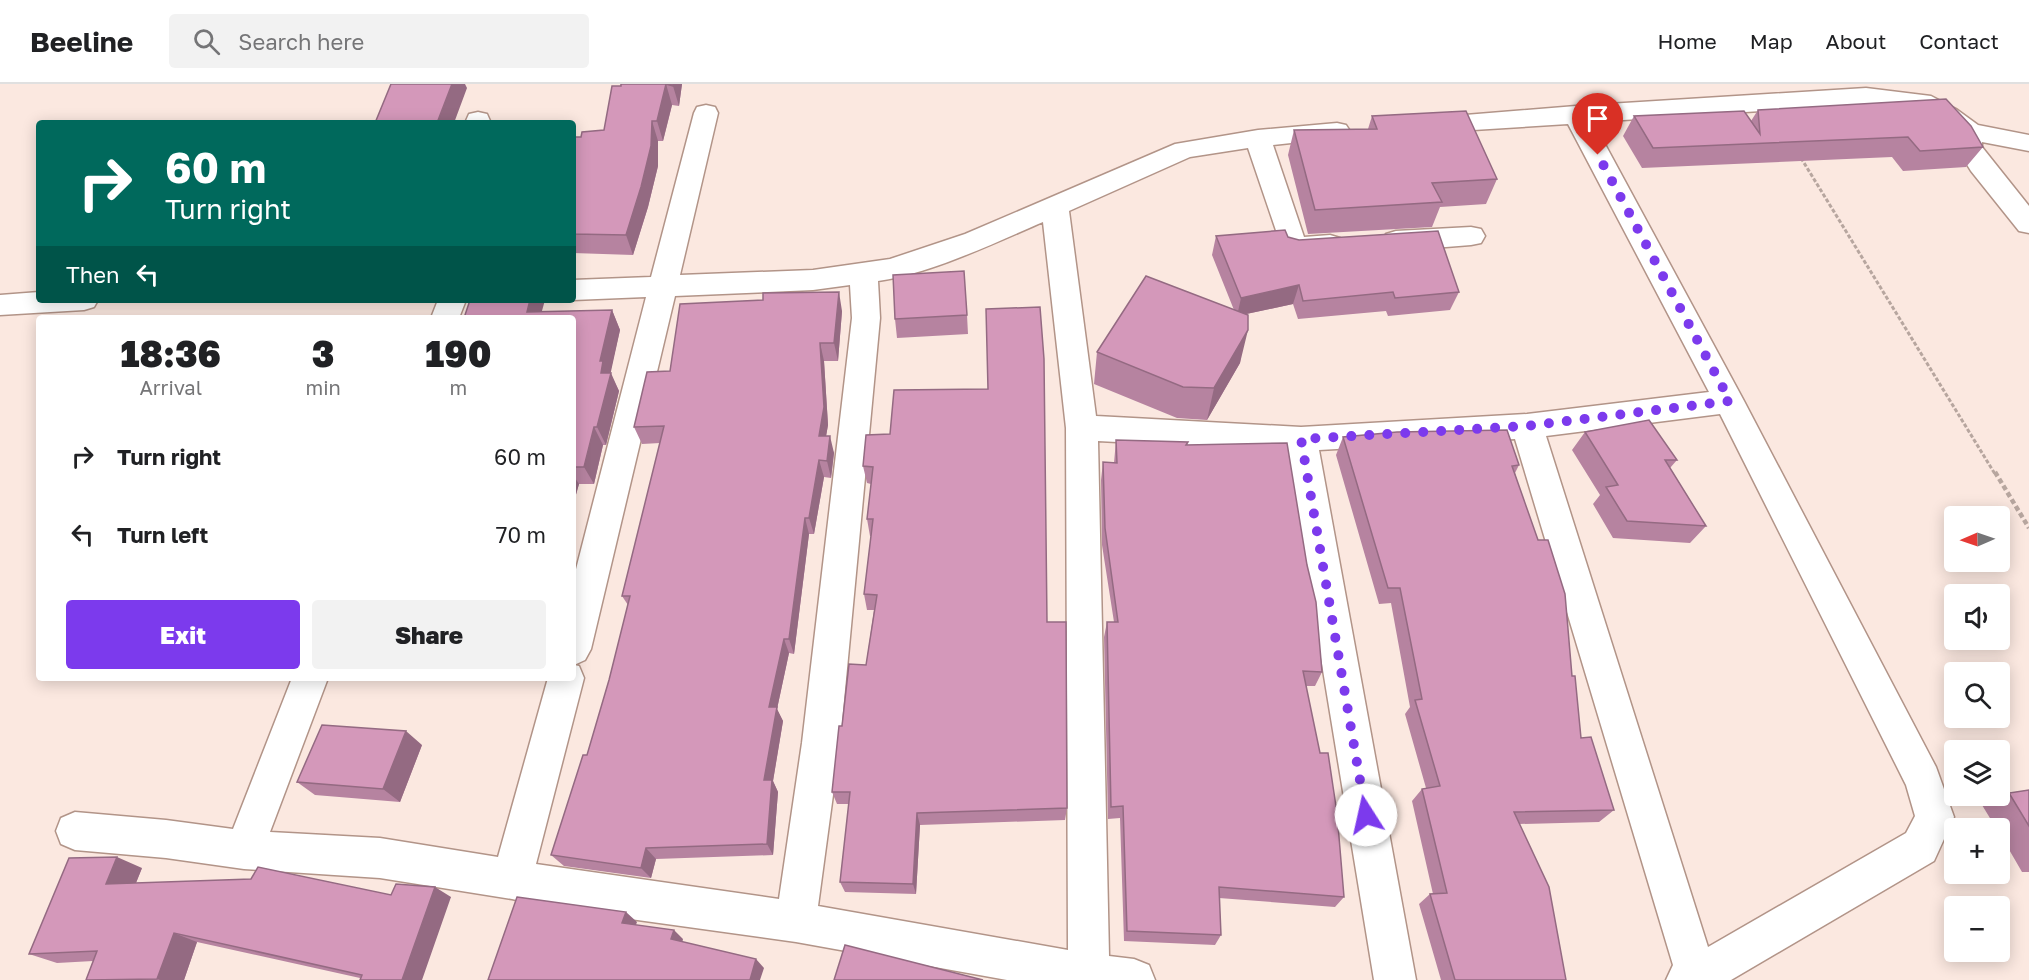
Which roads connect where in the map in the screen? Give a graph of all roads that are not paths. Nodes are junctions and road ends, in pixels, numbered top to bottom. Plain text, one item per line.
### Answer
1 (1687, 84) edge
2 (1702, 107) junction
3 (706, 113) dead end
4 (1576, 114) junction
5 (1398, 127) edge
6 (1362, 129) edge
7 (1970, 132) junction
8 (1258, 138) junction
9 (2029, 143) edge
10 (1055, 206) junction
11 (2029, 224) edge
12 (1471, 236) dead end
13 (863, 274) junction
14 (662, 287) junction
15 (576, 290) edge
16 (36, 303) edge
17 (0, 305) edge
18 (1730, 401) junction
19 (1527, 426) junction
20 (1082, 428) junction
21 (1301, 439) junction
22 (576, 637) edge
23 (309, 681) edge
24 (565, 681) edge
25 (75, 831) dead end
26 (244, 850) junction
27 (513, 879) junction
28 (795, 922) junction
29 (1089, 974) junction
30 (1692, 978) edge
31 (1134, 980) edge
32 (1395, 980) edge

1 - 2 street
2 - 4 street
2 - 7 street
3 - 14 street
4 - 5 street
4 - 18 street
6 - 8 street
7 - 9 street
7 - 11 street
8 - 10 street
8 - 12 street
10 - 13 street
10 - 20 street
13 - 14 street
13 - 28 street
14 - 15 street
14 - 22 street
16 - 17 street
18 - 19 street
18 - 30 street
19 - 21 street
19 - 30 street
20 - 21 street
20 - 29 street
21 - 32 street
23 - 26 street
24 - 27 street
25 - 26 street
26 - 27 street
27 - 28 street
28 - 29 street
29 - 31 street

